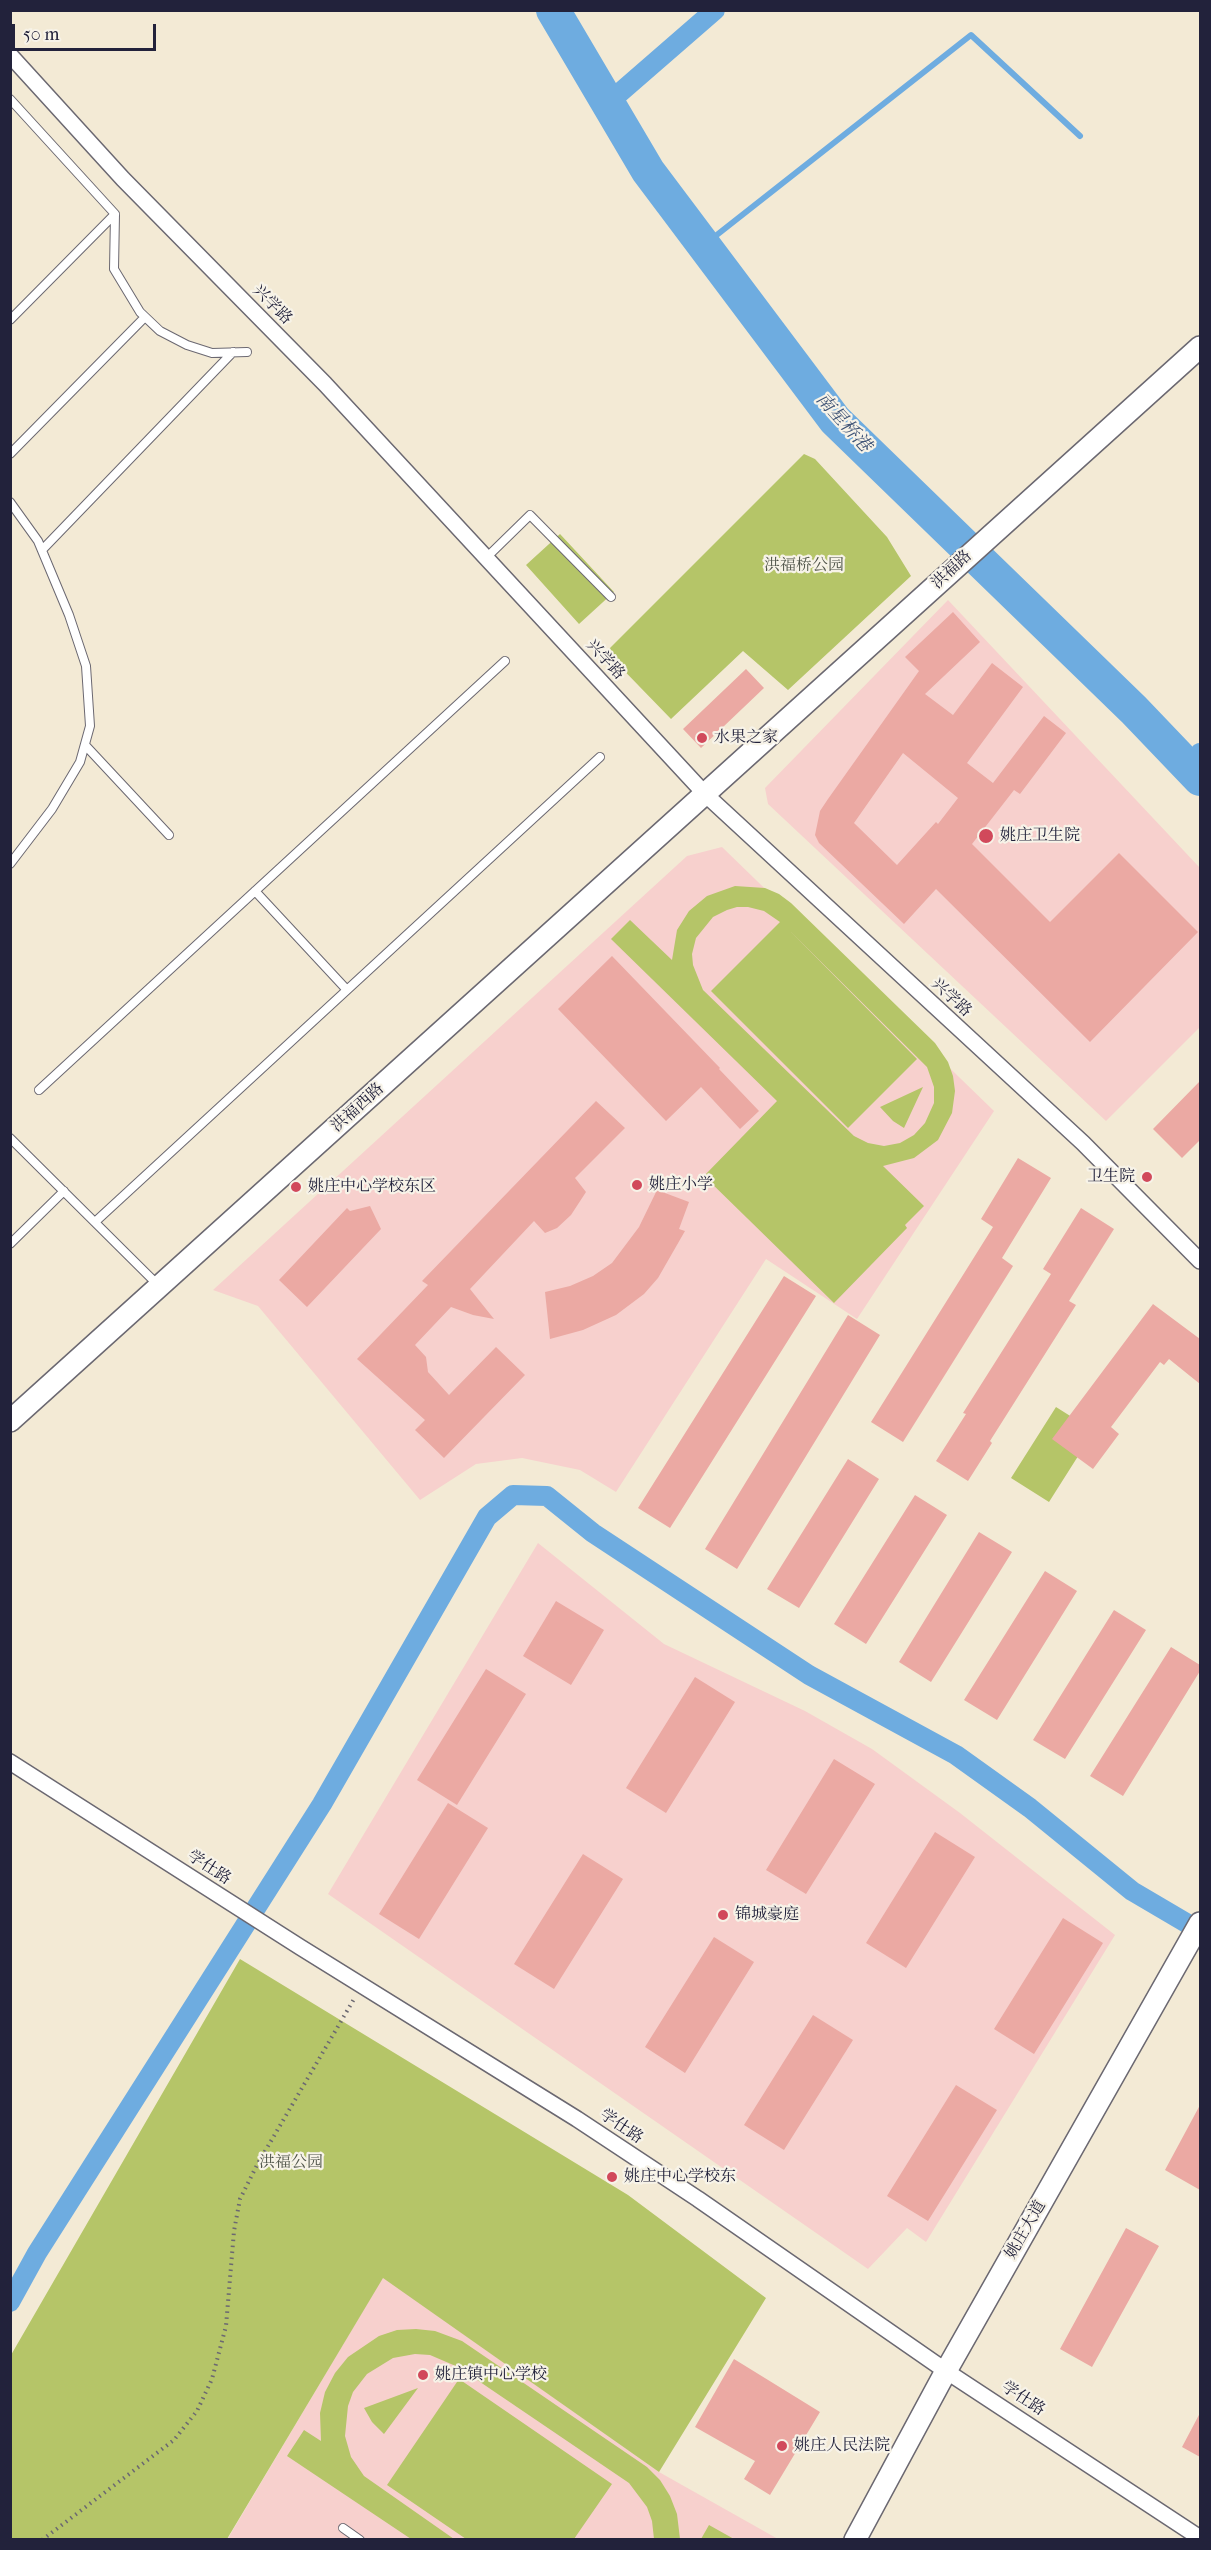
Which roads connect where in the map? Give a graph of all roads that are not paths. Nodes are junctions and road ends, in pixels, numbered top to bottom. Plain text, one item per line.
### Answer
1 (10, 55) edge
2 (10, 99) edge
3 (17, 107) junction
4 (10, 114) edge
5 (115, 214) junction
6 (145, 317) junction
7 (10, 320) edge
8 (1200, 347) edge
9 (233, 352) junction
10 (247, 352) dead end
11 (10, 454) edge
12 (10, 502) edge
13 (42, 550) junction
14 (486, 558) junction
15 (611, 597) dead end
16 (505, 661) dead end
17 (85, 745) junction
18 (600, 757) dead end
19 (705, 794) junction
20 (169, 835) dead end
21 (10, 864) edge
22 (255, 891) junction
23 (347, 990) junction
24 (39, 1090) dead end
25 (10, 1138) edge
26 (63, 1191) junction
27 (95, 1222) junction
28 (10, 1244) edge
29 (1200, 1261) edge
30 (159, 1286) junction
31 (10, 1421) edge
32 (10, 1762) edge
33 (1200, 1923) edge
34 (946, 2371) junction
35 (343, 2528) dead end
36 (1200, 2538) edge
37 (360, 2540) edge
38 (855, 2540) edge

1 - 14 street, 兴学路
2 - 3 lane
3 - 4 lane
3 - 5 lane
5 - 6 lane
5 - 7 lane
6 - 9 lane
6 - 11 lane
8 - 19 street, 洪福路
9 - 10 lane
9 - 13 lane
12 - 13 lane
13 - 17 lane
14 - 15 lane
14 - 19 street, 兴学路
16 - 22 lane
17 - 20 lane
17 - 21 lane
18 - 23 lane
19 - 29 street, 兴学路
19 - 30 street, 洪福西路
22 - 23 lane
22 - 24 lane
23 - 27 lane
25 - 26 lane
26 - 27 lane
26 - 28 lane
27 - 30 lane
30 - 31 street, 洪福西路
32 - 34 street, 学仕路
33 - 34 street, 姚庄大道
34 - 36 street, 学仕路
34 - 38 street, 姚庄大道
35 - 37 lane

